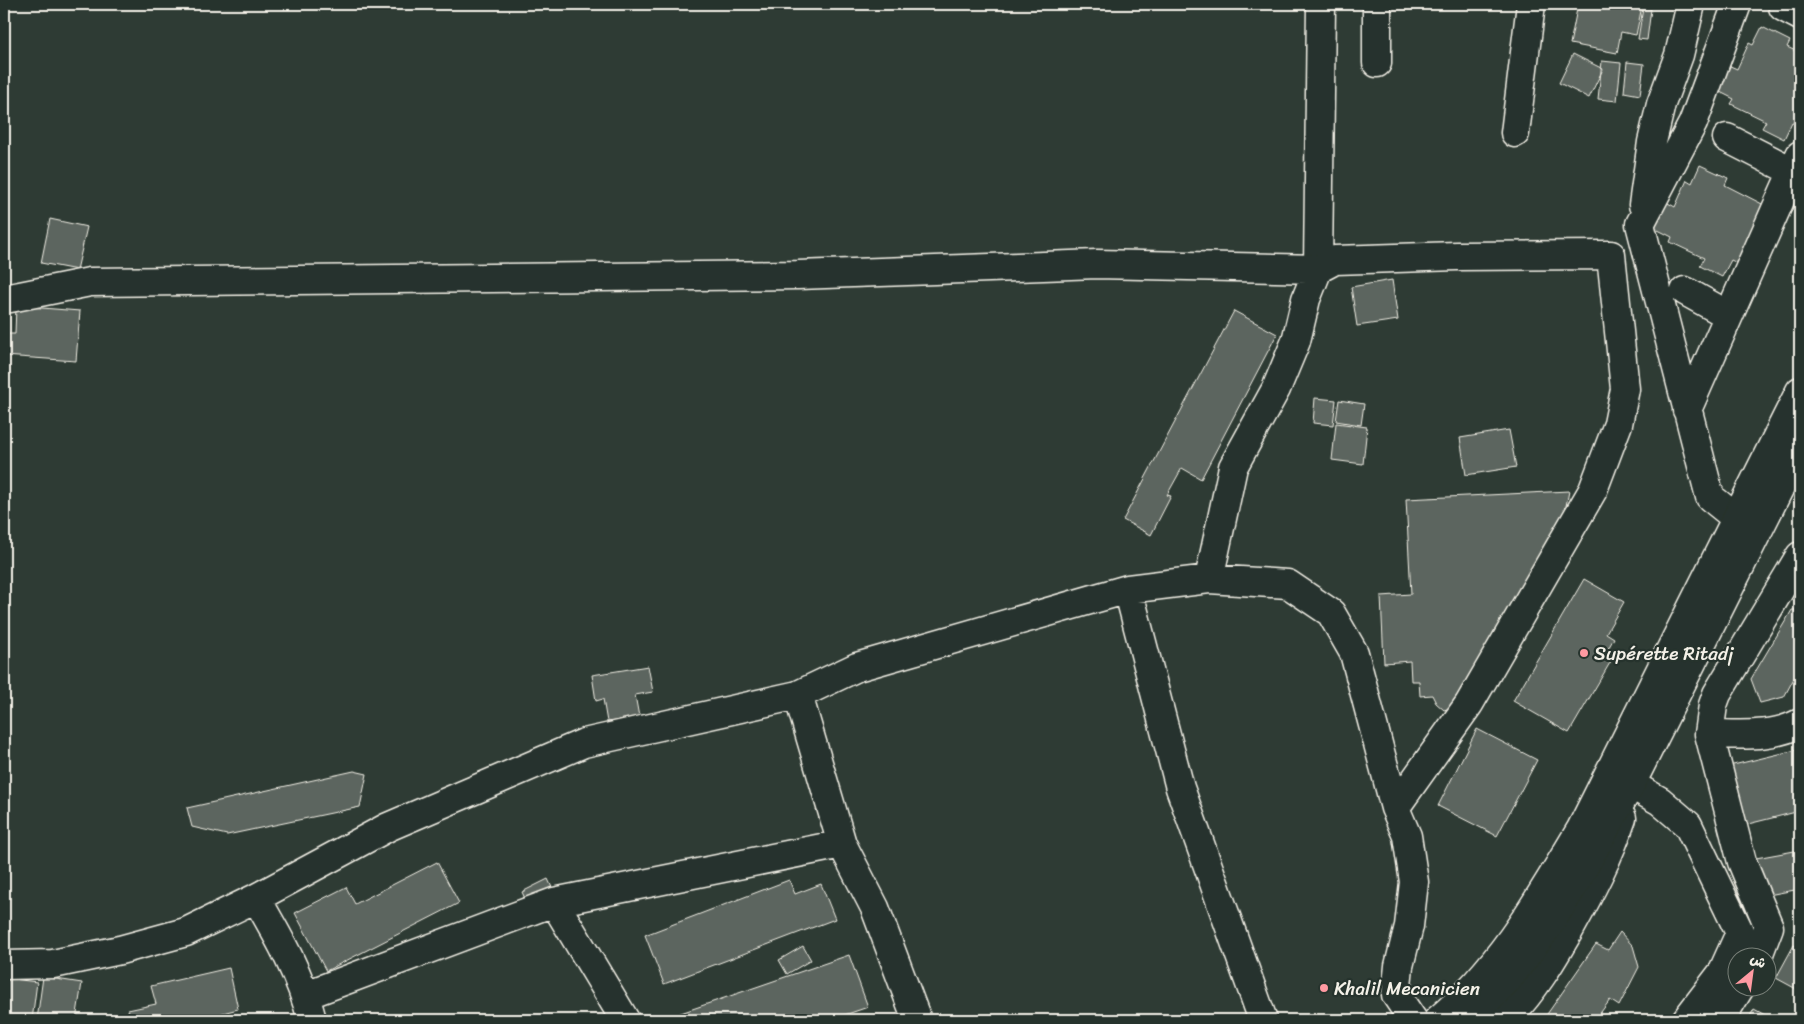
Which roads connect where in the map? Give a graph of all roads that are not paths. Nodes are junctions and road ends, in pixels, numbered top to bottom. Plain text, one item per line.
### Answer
1 (1321, 4) edge
2 (1377, 4) edge
3 (1531, 4) edge
4 (1691, 4) edge
5 (1737, 4) edge
6 (1377, 63) dead end
7 (1515, 133) dead end
8 (1727, 138) dead end
9 (1796, 163) edge
10 (1640, 224) junction
11 (1318, 269) junction
12 (1685, 291) dead end
13 (4, 297) edge
14 (1728, 315) junction
15 (1800, 391) edge
16 (1687, 410) junction
17 (1800, 447) edge
18 (1736, 518) junction
19 (1800, 556) edge
20 (1209, 580) junction
21 (1128, 589) junction
22 (798, 695) junction
23 (1800, 723) edge
24 (1709, 734) junction
25 (1620, 778) junction
26 (1395, 808) junction
27 (842, 844) junction
28 (256, 898) junction
29 (554, 902) junction
30 (1762, 946) edge
31 (4, 965) edge
32 (1735, 996) edge
33 (309, 1008) edge
34 (625, 1020) edge
35 (917, 1020) edge
36 (1263, 1020) edge
37 (1413, 1020) edge
38 (1438, 1020) edge
39 (1467, 1020) edge
40 (1505, 1020) edge
41 (1686, 1020) edge
42 (1720, 1020) edge

1 - 11 street
2 - 6 street
3 - 7 street
4 - 10 street
5 - 10 street
8 - 9 street
9 - 14 street
10 - 16 street
11 - 13 street
11 - 20 street
11 - 26 street
12 - 14 street
14 - 16 street
15 - 18 street
16 - 18 street
17 - 25 street
18 - 25 street
19 - 24 street
20 - 21 street
20 - 26 street
21 - 22 street
21 - 36 street
22 - 27 street
22 - 28 street
23 - 24 street
24 - 30 street
25 - 38 street
25 - 39 street
25 - 40 street
25 - 41 street
26 - 37 street
27 - 29 street
27 - 35 street
28 - 31 street
28 - 33 street
29 - 33 street
29 - 34 street
32 - 42 street

